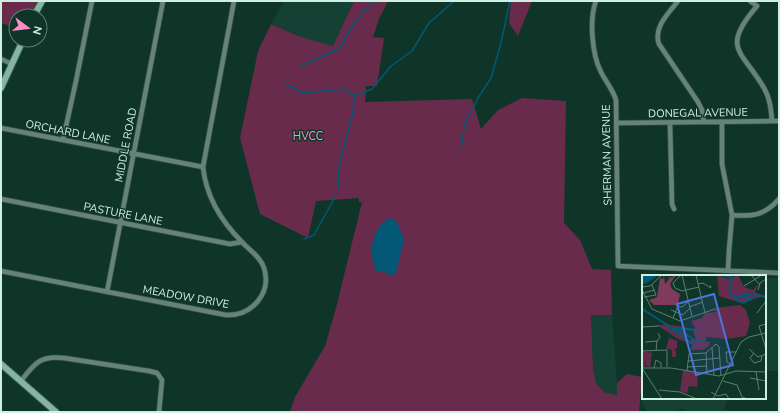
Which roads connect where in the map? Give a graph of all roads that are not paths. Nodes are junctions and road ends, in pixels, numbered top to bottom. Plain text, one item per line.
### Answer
1 (92, 1) edge
2 (163, 1) edge
3 (234, 1) edge
4 (596, 1) edge
5 (678, 1) edge
6 (750, 1) edge
7 (19, 48) edge
8 (1, 59) edge
9 (12, 64) junction
10 (1, 88) edge
11 (772, 121) junction
12 (779, 121) edge
13 (704, 122) junction
14 (722, 122) junction
15 (617, 123) junction
16 (670, 123) junction
17 (1, 128) edge
18 (64, 140) junction
19 (134, 154) junction
20 (202, 167) junction
21 (1, 199) edge
22 (779, 199) edge
23 (674, 209) dead end
24 (732, 215) junction
25 (120, 223) junction
26 (242, 242) junction
27 (728, 270) junction
28 (1, 271) edge
29 (779, 272) edge
30 (107, 292) junction
31 (1, 364) edge
32 (21, 381) junction
33 (56, 412) edge
34 (159, 412) edge

1 - 18 street
2 - 19 street, MIDDLE ROAD
3 - 20 street, MEADOW DRIVE
4 - 15 street, SHERMAN AVENUE
5 - 13 street
6 - 11 street
7 - 9 main road
8 - 9 street
9 - 10 main road
11 - 12 street, DONEGAL AVENUE
11 - 14 street, DONEGAL AVENUE
13 - 14 street, DONEGAL AVENUE
13 - 16 street, DONEGAL AVENUE
14 - 24 street
15 - 16 street, DONEGAL AVENUE
15 - 27 street, SHERMAN AVENUE
16 - 23 street
17 - 18 street, ORCHARD LANE
18 - 19 street, ORCHARD LANE
19 - 20 street, ORCHARD LANE
19 - 25 street, MIDDLE ROAD
20 - 26 street, MEADOW DRIVE
21 - 25 street, PASTURE LANE
22 - 24 street
24 - 27 street
25 - 26 street, PASTURE LANE
25 - 30 street, MIDDLE ROAD
26 - 30 street, MEADOW DRIVE
27 - 29 street
28 - 30 street, MEADOW DRIVE
31 - 32 main road
32 - 33 main road
32 - 34 street

